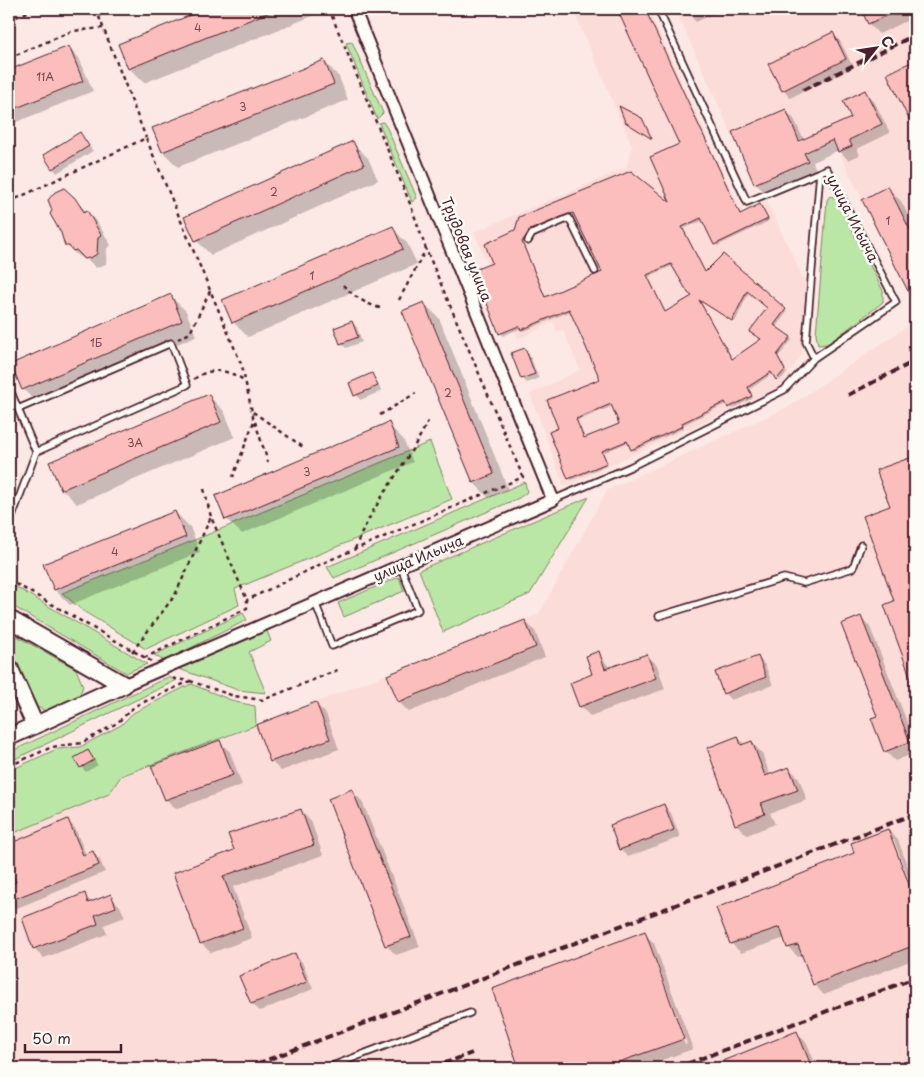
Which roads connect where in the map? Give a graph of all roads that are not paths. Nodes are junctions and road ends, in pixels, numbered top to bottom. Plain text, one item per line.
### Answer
1 (354, 9) edge
2 (658, 9) edge
3 (820, 172) junction
4 (528, 241) dead end
5 (595, 271) dead end
6 (814, 358) junction
7 (9, 387) edge
8 (18, 409) junction
9 (36, 452) junction
10 (553, 500) junction
11 (9, 525) edge
12 (861, 545) dead end
13 (400, 566) junction
14 (315, 602) junction
15 (659, 616) dead end
16 (9, 619) edge
17 (9, 667) edge
18 (124, 685) junction
19 (35, 725) junction
20 (9, 737) edge
21 (470, 1013) dead end
22 (327, 1068) edge

1 - 10 street, Трудовая улица
2 - 3 lane
3 - 6 lane, улица Ильича
3 - 6 lane, улица Ильича
4 - 5 lane
6 - 10 lane, улица Ильича
7 - 8 lane
8 - 9 lane
8 - 9 lane
9 - 11 lane
10 - 13 street, улица Ильича
12 - 15 lane
13 - 14 street, улица Ильича
13 - 14 lane
14 - 18 street, улица Ильича
16 - 18 street
17 - 19 street
18 - 19 street, улица Ильича
19 - 20 street, улица Ильича
21 - 22 lane

